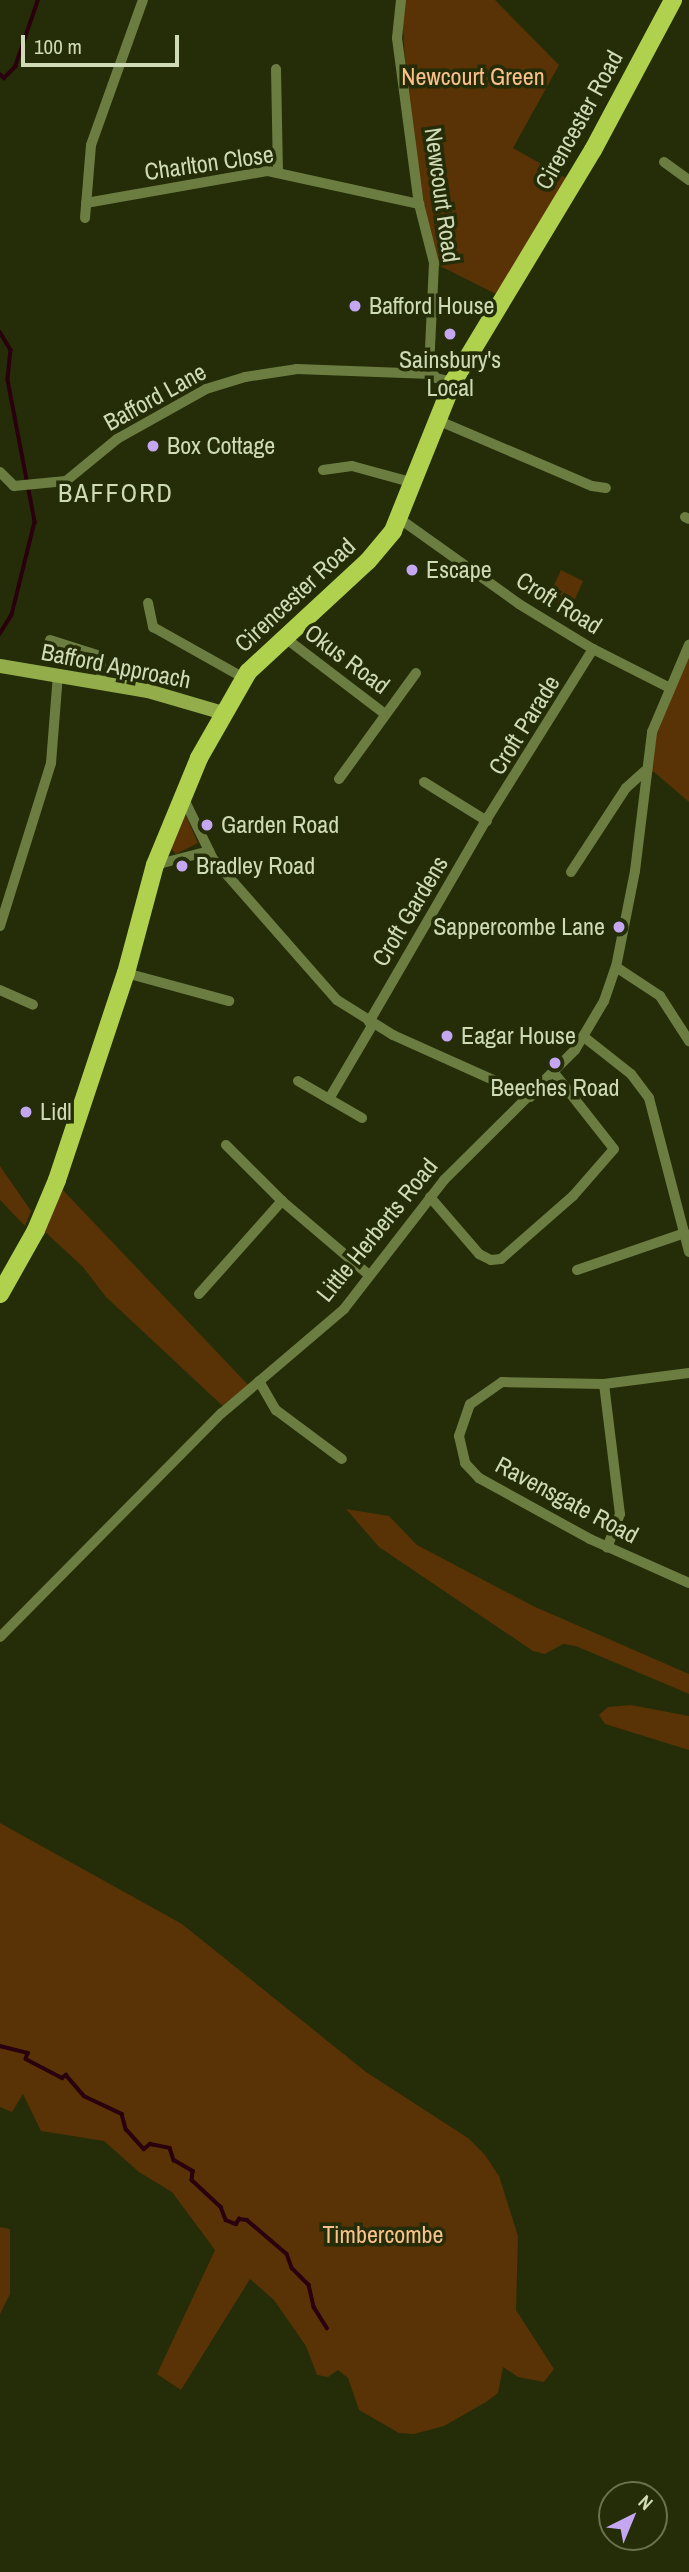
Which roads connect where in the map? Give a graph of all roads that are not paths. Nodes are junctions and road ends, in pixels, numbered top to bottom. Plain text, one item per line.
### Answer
1 (143, 0) edge
2 (401, 0) edge
3 (673, 0) edge
4 (276, 69) dead end
5 (664, 162) dead end
6 (278, 172) junction
7 (689, 180) edge
8 (86, 203) junction
9 (419, 204) junction
10 (85, 218) dead end
11 (431, 374) junction
12 (453, 382) junction
13 (437, 420) junction
14 (323, 470) dead end
15 (0, 472) edge
16 (414, 483) junction
17 (607, 488) dead end
18 (400, 519) junction
19 (148, 603) dead end
20 (284, 637) junction
21 (50, 640) dead end
22 (689, 645) edge
23 (593, 649) junction
24 (0, 666) edge
25 (416, 673) dead end
26 (58, 676) junction
27 (244, 678) junction
28 (102, 682) junction
29 (668, 687) junction
30 (223, 713) junction
31 (385, 714) junction
32 (645, 771) junction
33 (339, 779) dead end
34 (424, 782) dead end
35 (182, 794) junction
36 (488, 821) junction
37 (209, 851) junction
38 (155, 865) junction
39 (571, 872) dead end
40 (0, 926) edge
41 (616, 967) junction
42 (126, 973) junction
43 (0, 990) edge
44 (229, 1001) dead end
45 (33, 1005) dead end
46 (371, 1023) junction
47 (584, 1037) junction
48 (689, 1041) edge
49 (555, 1074) junction
50 (298, 1081) dead end
51 (531, 1097) junction
52 (329, 1099) junction
53 (362, 1118) dead end
54 (226, 1145) dead end
55 (430, 1197) junction
56 (282, 1202) junction
57 (685, 1233) junction
58 (689, 1252) edge
59 (577, 1270) dead end
60 (369, 1275) junction
61 (0, 1294) edge
62 (199, 1294) dead end
63 (689, 1373) edge
64 (259, 1381) junction
65 (604, 1384) junction
66 (342, 1459) dead end
67 (607, 1548) junction
68 (689, 1583) edge
69 (0, 1637) edge

1 - 8 street
2 - 9 street, Newcourt Road
3 - 12 main road, Cirencester Road
4 - 6 street
5 - 7 street
6 - 8 street, Charlton Close
6 - 9 street, Charlton Close
8 - 10 street
9 - 11 street, Newcourt Road
11 - 12 street
11 - 15 street, Bafford Lane
12 - 13 main road, Cirencester Road
13 - 16 main road, Cirencester Road
13 - 17 street
14 - 16 street
16 - 18 main road, Cirencester Road
18 - 20 main road, Cirencester Road
18 - 23 street, Croft Road
19 - 27 street
20 - 27 main road, Cirencester Road
20 - 31 street, Okus Road
21 - 28 street
22 - 29 street, Little Herberts Road
23 - 29 street, Croft Road
23 - 36 street, Croft Gardens
24 - 26 street, Bafford Approach
25 - 31 street, Okus Road
26 - 28 street, Bafford Approach
26 - 40 street
27 - 30 main road, Cirencester Road
28 - 30 street, Bafford Approach
29 - 32 street, Little Herberts Road
30 - 35 main road, Cirencester Road
31 - 33 street, Okus Road
32 - 39 street
32 - 41 street, Little Herberts Road
34 - 36 street
35 - 37 street
35 - 38 main road, Cirencester Road
36 - 46 street, Croft Gardens
37 - 38 street
37 - 46 street
38 - 42 main road, Cirencester Road
41 - 47 street, Little Herberts Road
41 - 48 street
42 - 44 street
42 - 61 main road, Cirencester Road
43 - 45 street
46 - 51 street
46 - 52 street
47 - 49 street, Little Herberts Road
47 - 57 street
49 - 51 street, Little Herberts Road
49 - 55 street
50 - 52 street
51 - 55 street, Little Herberts Road
52 - 53 street
54 - 56 street
55 - 60 street, Little Herberts Road
56 - 60 street
56 - 62 street
57 - 58 street
57 - 59 street
60 - 64 street, Little Herberts Road
63 - 65 street, Ravensgate Road
64 - 66 street
64 - 69 street, Little Herberts Road
65 - 67 street
65 - 67 street, Ravensgate Road
67 - 68 street, Ravensgate Road

